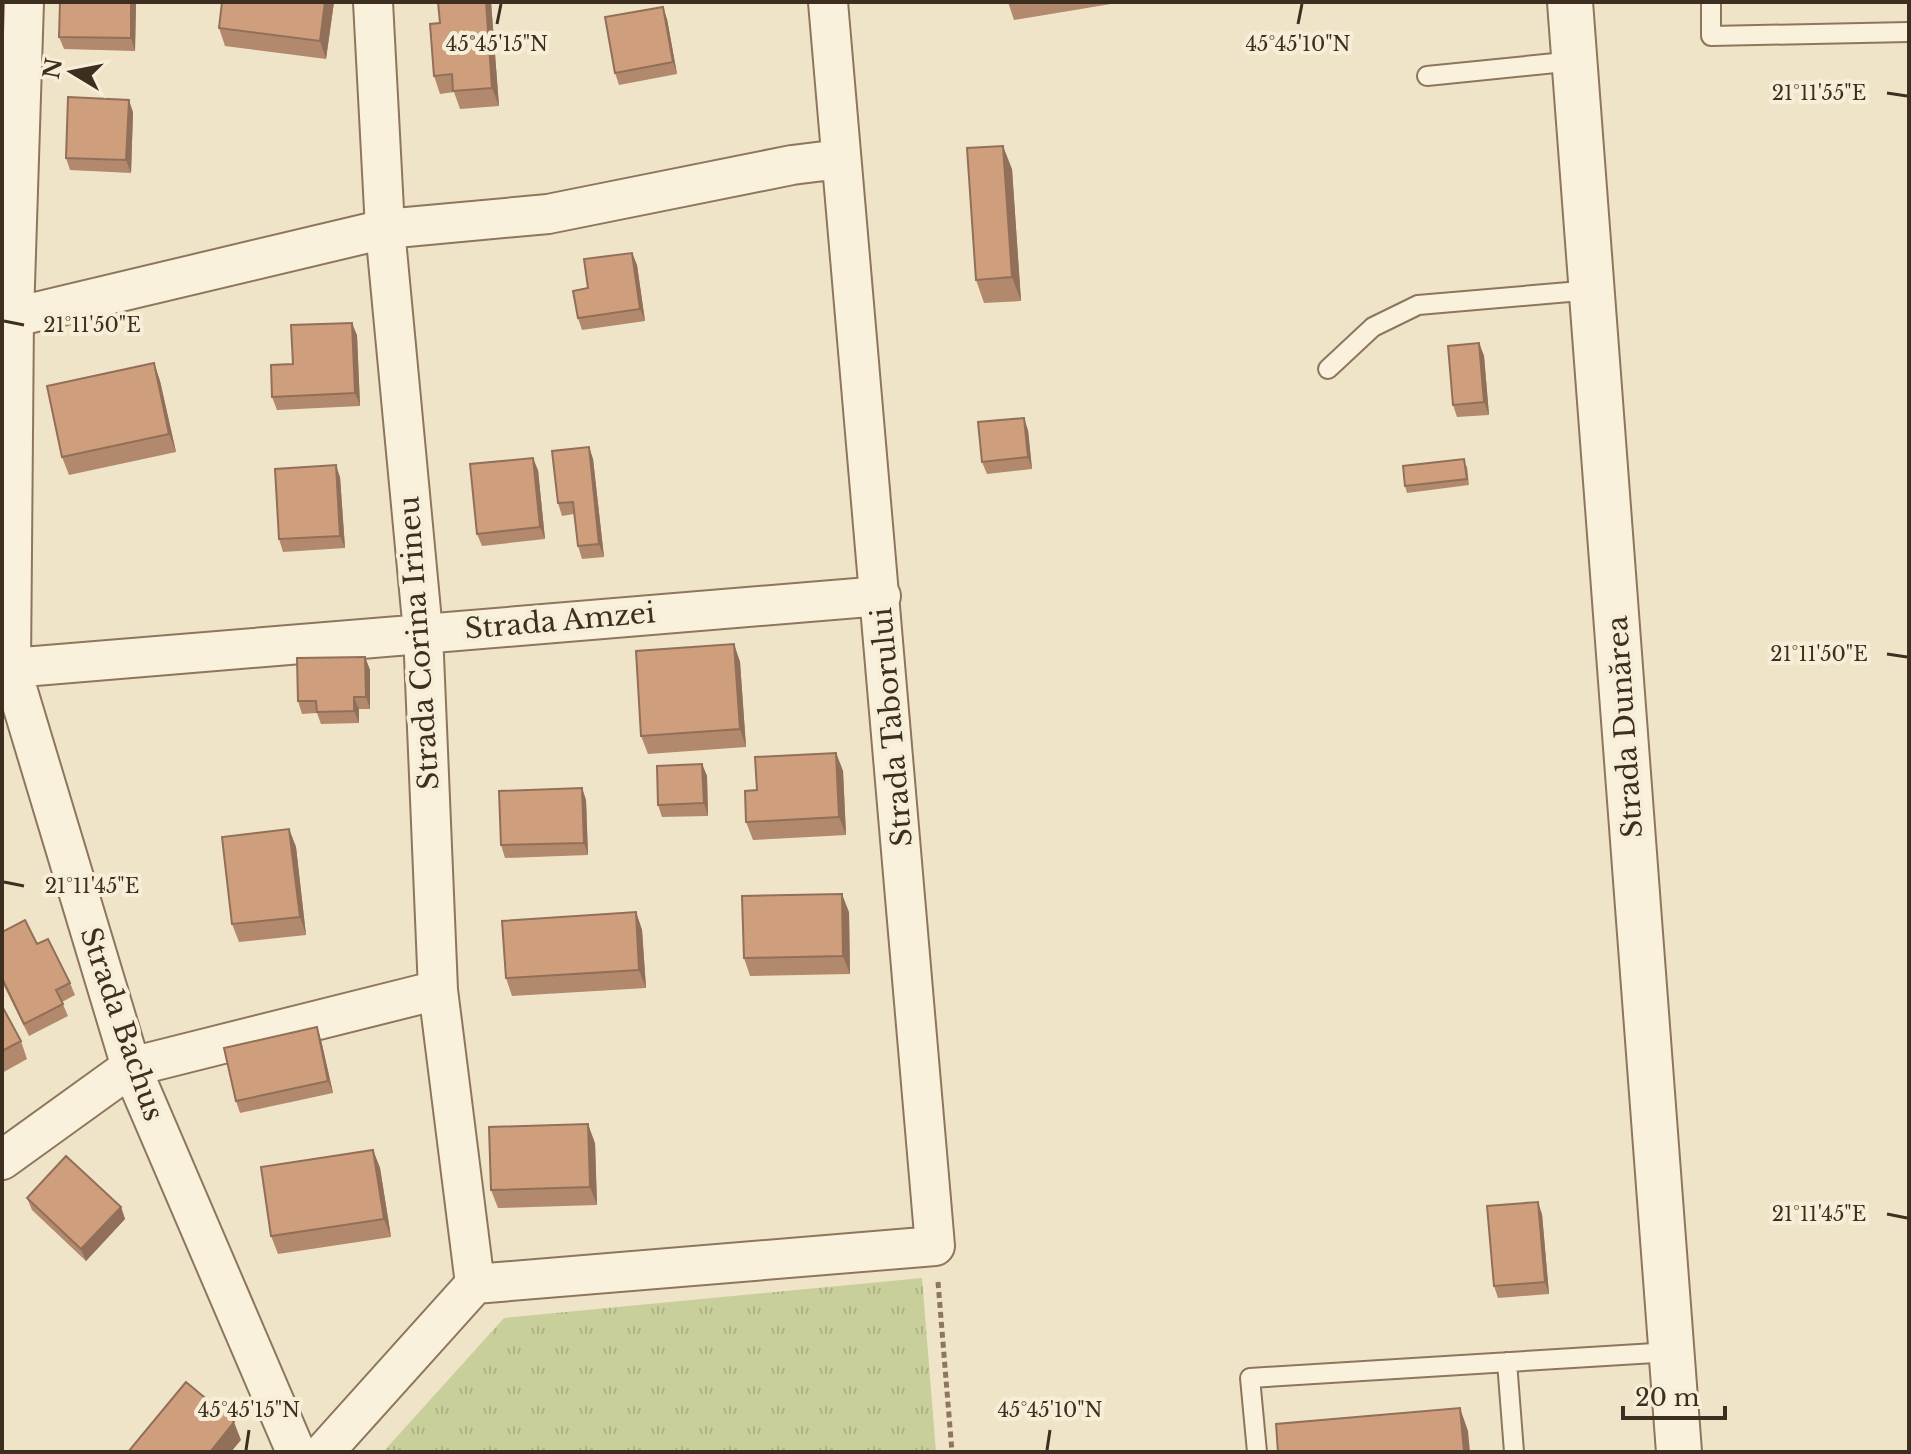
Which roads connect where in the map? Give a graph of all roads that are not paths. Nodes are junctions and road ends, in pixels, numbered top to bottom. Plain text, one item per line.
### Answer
1 (24, 2) edge
2 (373, 2) edge
3 (828, 2) edge
4 (1570, 2) edge
5 (1711, 2) edge
6 (1909, 32) edge
7 (1575, 61) junction
8 (1427, 76) dead end
9 (840, 159) junction
10 (385, 229) junction
11 (1592, 290) junction
12 (8, 318) edge
13 (1328, 369) dead end
14 (881, 596) junction
15 (423, 632) junction
16 (7, 670) edge
17 (438, 990) junction
18 (131, 1067) junction
19 (2, 1160) edge
20 (475, 1284) junction
21 (1671, 1352) junction
22 (1507, 1362) junction
23 (296, 1452) edge
24 (324, 1452) edge
25 (1257, 1452) edge
26 (1514, 1452) edge
27 (1679, 1452) edge

1 - 12 street, Strada Bachus
2 - 10 street, Strada Corina Irineu
3 - 9 street, Strada Taborului
4 - 7 street, Strada Dunărea
5 - 6 lane
7 - 8 lane
7 - 11 street, Strada Dunărea
9 - 10 street
9 - 14 street, Strada Taborului
10 - 12 street
10 - 15 street, Strada Corina Irineu
11 - 13 lane
11 - 21 street, Strada Dunărea
12 - 16 street, Strada Bachus
14 - 15 street, Strada Amzei
14 - 20 street, Strada Taborului
15 - 16 street, Strada Amzei
15 - 17 street, Strada Corina Irineu
16 - 18 street, Strada Bachus
17 - 18 street
17 - 20 street, Strada Corina Irineu
18 - 19 street
18 - 23 street, Strada Bachus
20 - 24 street
21 - 22 lane
21 - 27 street, Strada Dunărea
22 - 25 lane
22 - 26 lane

